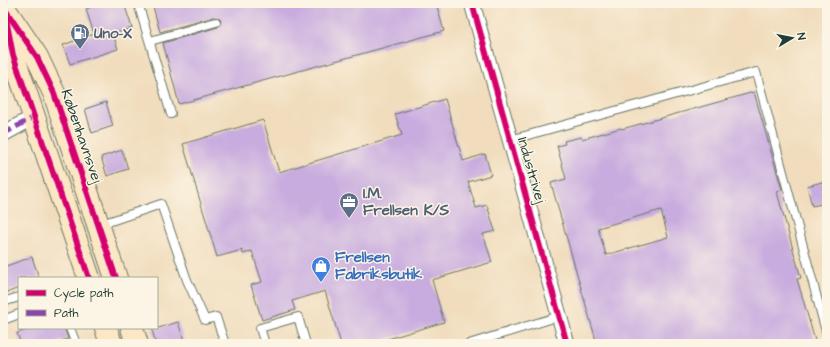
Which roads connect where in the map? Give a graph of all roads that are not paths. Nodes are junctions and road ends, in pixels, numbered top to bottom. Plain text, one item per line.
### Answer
1 (138, 3) edge
2 (472, 3) edge
3 (5, 7) edge
4 (216, 22) dead end
5 (150, 41) junction
6 (171, 114) dead end
7 (34, 117) junction
8 (3, 134) edge
9 (510, 140) junction
10 (99, 225) junction
11 (85, 277) edge
12 (116, 277) edge
13 (18, 297) edge
14 (3, 302) edge
15 (18, 314) edge
16 (560, 316) junction
17 (3, 320) edge
18 (70, 329) edge
19 (106, 329) edge
20 (132, 329) edge
21 (827, 335) edge
22 (76, 344) edge
23 (111, 344) edge
24 (137, 344) edge
25 (225, 344) edge
26 (265, 344) edge
27 (306, 344) edge
28 (468, 344) edge
29 (567, 344) edge

1 - 5 lane
2 - 9 street, Industrivej
3 - 7 street, Københavnsvej
3 - 10 street, Københavnsvej
4 - 5 lane
5 - 6 lane
7 - 8 street
7 - 11 street, Københavnsvej
9 - 16 street, Industrivej
9 - 21 lane
10 - 12 street, Københavnsvej
10 - 25 lane
13 - 14 lane
15 - 17 lane
16 - 28 lane
16 - 29 street, Industrivej
18 - 22 lane
19 - 23 street
20 - 24 street
26 - 27 lane

